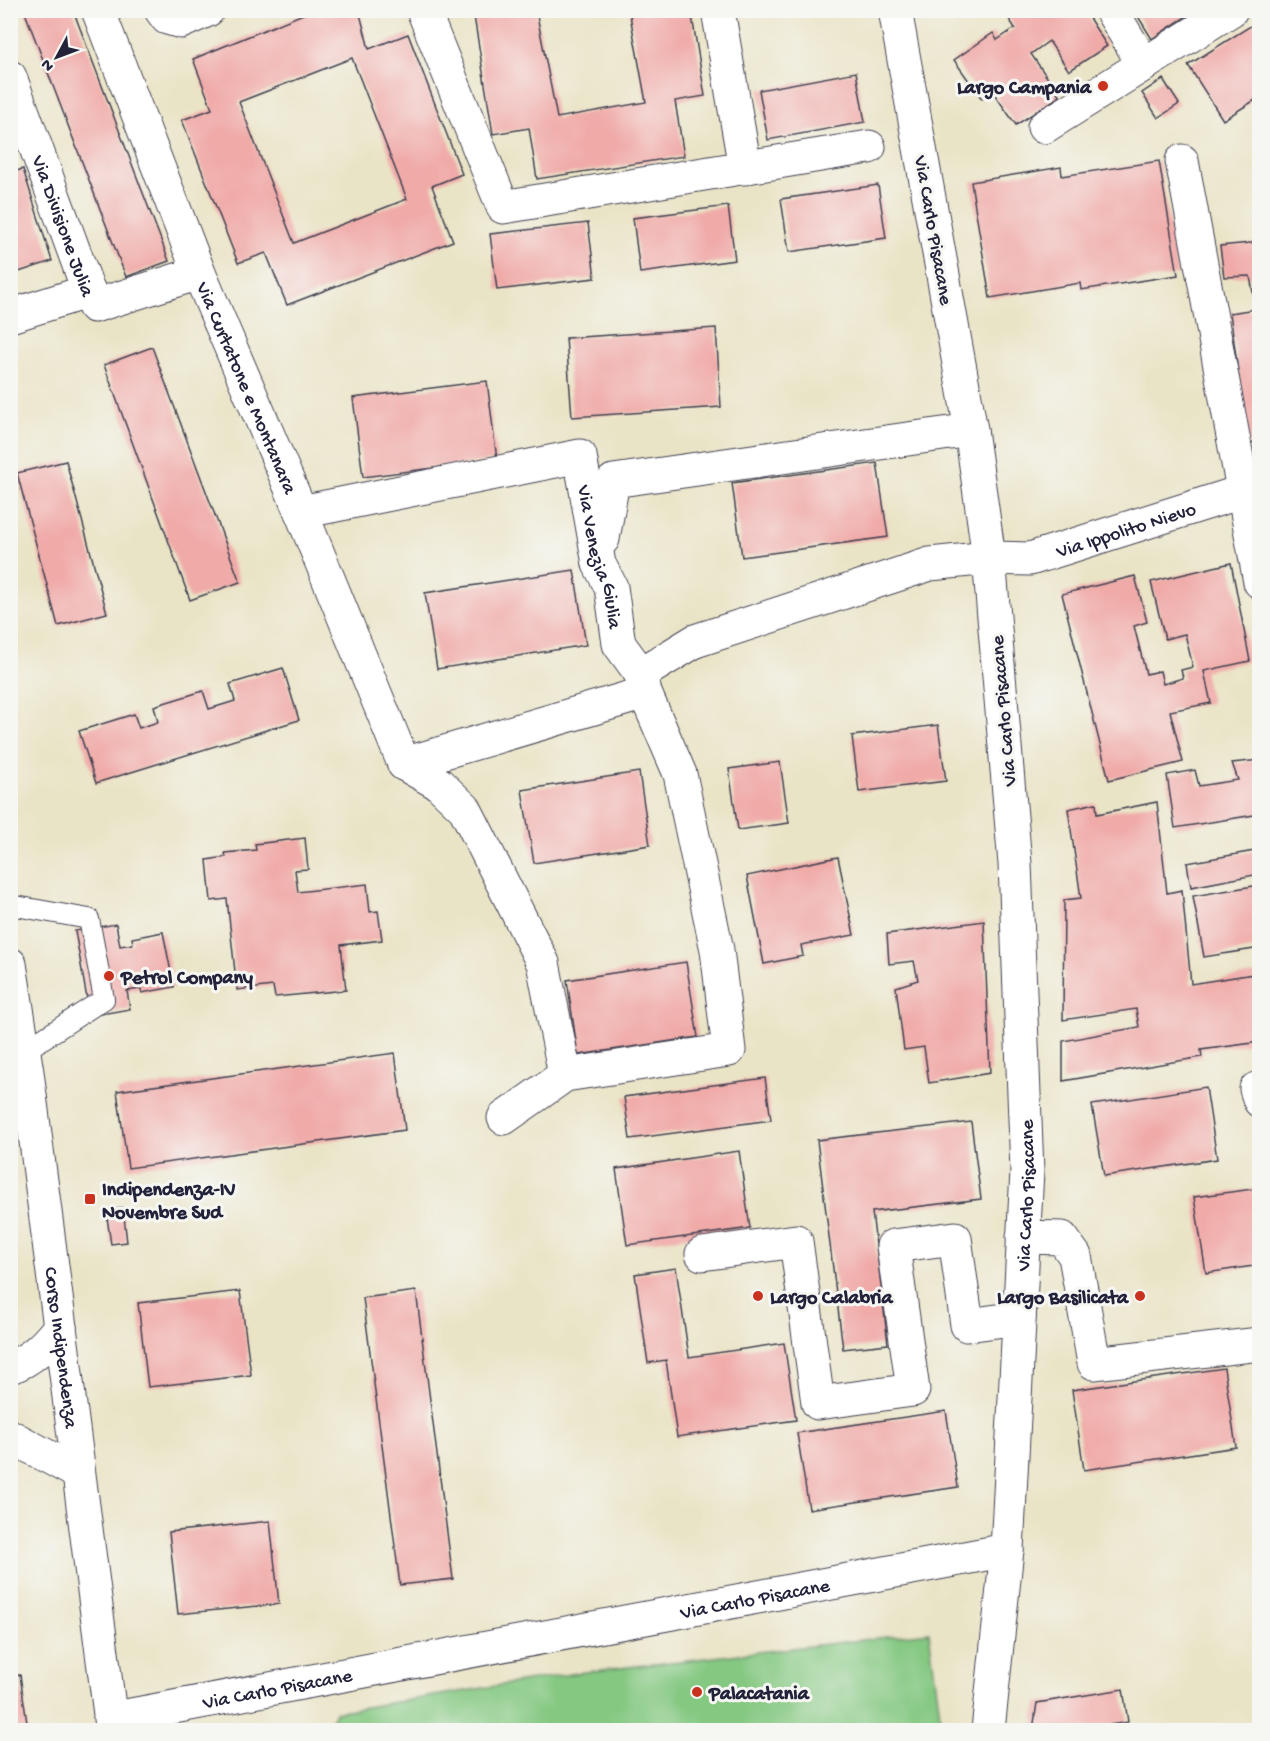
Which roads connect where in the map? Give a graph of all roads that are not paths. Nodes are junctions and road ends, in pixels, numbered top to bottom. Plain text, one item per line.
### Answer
1 (98, 10) edge
2 (161, 10) edge
3 (208, 10) edge
4 (423, 10) edge
5 (718, 10) edge
6 (895, 10) edge
7 (1111, 10) edge
8 (1231, 10) edge
9 (1144, 65) junction
10 (10, 77) edge
11 (19, 124) edge
12 (1044, 127) dead end
13 (869, 147) dead end
14 (1182, 161) dead end
15 (745, 168) junction
16 (199, 273) junction
17 (91, 298) junction
18 (10, 316) edge
19 (971, 430) junction
20 (1251, 489) edge
21 (301, 512) junction
22 (989, 558) junction
23 (599, 564) junction
24 (1260, 582) edge
25 (643, 683) junction
26 (404, 764) junction
27 (10, 905) edge
28 (10, 964) edge
29 (24, 1051) junction
30 (565, 1075) junction
31 (504, 1118) dead end
32 (1023, 1237) junction
33 (702, 1254) dead end
34 (1019, 1318) junction
35 (60, 1327) junction
36 (1260, 1344) edge
37 (10, 1366) edge
38 (10, 1436) edge
39 (78, 1473) junction
40 (1007, 1550) junction
41 (111, 1725) edge
42 (988, 1731) edge

1 - 16 street, Via Curtatone e Montanara
2 - 3 street
4 - 15 street
5 - 15 street
6 - 19 street, Via Carlo Pisacane
7 - 9 street
8 - 9 street
9 - 12 street
10 - 11 street, Via Divisione Julia
11 - 17 street, Via Divisione Julia
13 - 15 street
14 - 20 street
16 - 17 street
16 - 21 street, Via Curtatone e Montanara
17 - 18 street
19 - 22 street, Via Carlo Pisacane
19 - 23 street
20 - 22 street, Via Ippolito Nievo
20 - 24 street
21 - 23 street, Via Venezia Giulia
21 - 26 street, Via Curtatone e Montanara
22 - 25 street
22 - 32 street, Via Carlo Pisacane
23 - 25 street, Via Venezia Giulia
25 - 26 street
25 - 30 street, Via Venezia Giulia
26 - 30 street
27 - 29 lane
28 - 29 street, Corso Indipendenza
29 - 35 street, Corso Indipendenza
30 - 31 street
32 - 34 street, Via Carlo Pisacane
32 - 36 street
33 - 34 street
34 - 40 street, Via Carlo Pisacane
35 - 37 street
35 - 39 street, Corso Indipendenza
38 - 39 street
39 - 41 street, Corso Indipendenza
40 - 41 street, Via Carlo Pisacane
40 - 42 street

